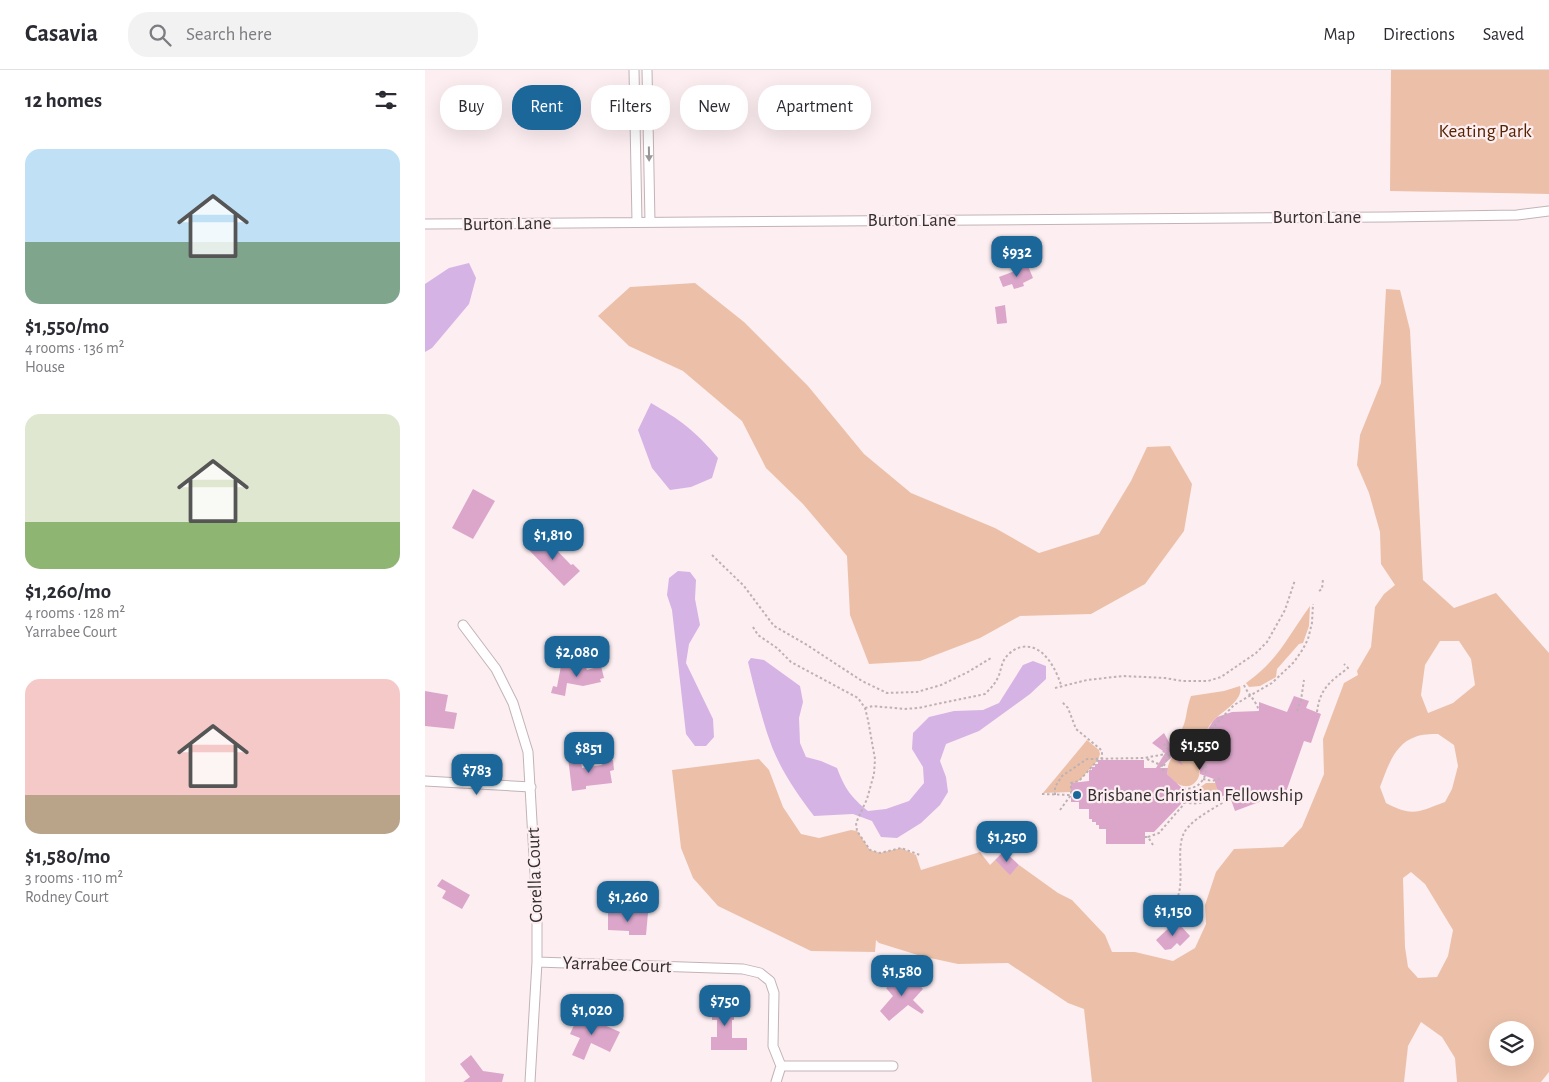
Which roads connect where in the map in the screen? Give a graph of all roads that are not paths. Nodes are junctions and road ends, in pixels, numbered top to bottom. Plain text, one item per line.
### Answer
1 (634, 70) edge
2 (647, 70) edge
3 (1549, 211) edge
4 (637, 222) junction
5 (650, 222) junction
6 (425, 224) edge
7 (463, 625) dead end
8 (425, 781) edge
9 (531, 787) junction
10 (537, 962) junction
11 (781, 1066) junction
12 (893, 1066) dead end
13 (530, 1082) edge
14 (776, 1082) edge

1 - 4 street
2 -> 5 street
3 - 5 street, Burton Lane
4 - 5 street, Burton Lane
4 - 6 street, Burton Lane
7 - 9 street, Corella Court
8 - 9 street
9 - 10 street, Corella Court
10 - 11 street, Yarrabee Court
10 - 13 street, Corella Court
11 - 12 street
11 - 14 street

